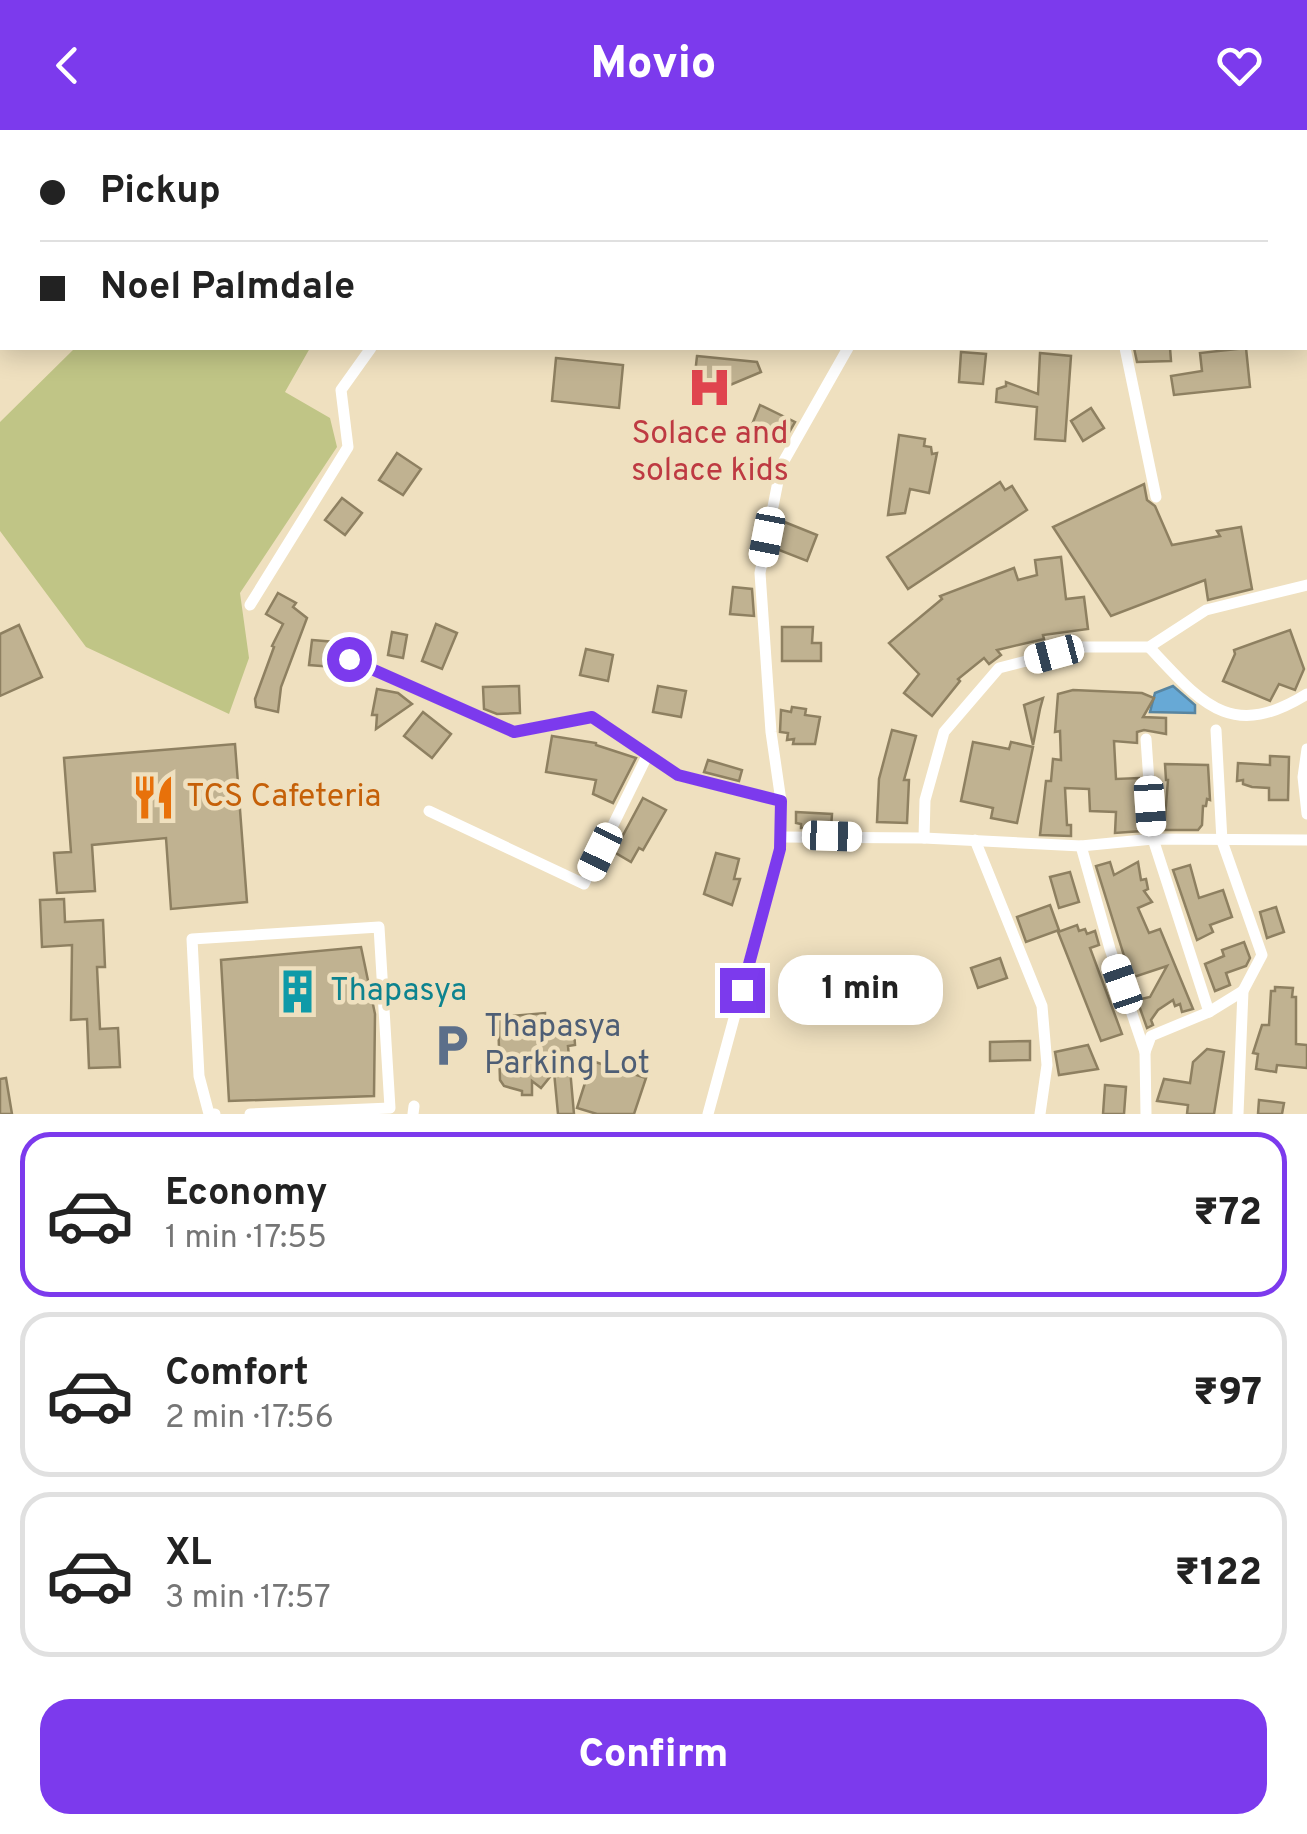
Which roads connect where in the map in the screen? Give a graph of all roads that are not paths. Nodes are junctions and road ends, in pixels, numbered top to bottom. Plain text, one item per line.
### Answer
1 (370, 350) edge
2 (847, 350) edge
3 (1126, 350) edge
4 (1156, 498) dead end
5 (1307, 585) edge
6 (250, 605) dead end
7 (1149, 648) junction
8 (349, 659) dead end
9 (1307, 694) edge
10 (1216, 730) dead end
11 (1146, 740) dead end
12 (1307, 749) edge
13 (648, 754) junction
14 (781, 801) junction
15 (429, 811) dead end
16 (1307, 814) edge
17 (781, 836) junction
18 (924, 838) junction
19 (1153, 839) junction
20 (975, 840) junction
21 (1307, 840) edge
22 (1222, 842) junction
23 (1081, 846) junction
24 (1243, 991) junction
25 (1209, 1012) junction
26 (1145, 1052) junction
27 (298, 1112) edge
28 (215, 1114) edge
29 (250, 1114) edge
30 (708, 1114) edge
31 (1040, 1114) edge
32 (1146, 1114) edge
33 (1238, 1114) edge

1 - 6 street
2 - 14 street
3 - 4 street
5 - 7 street
7 - 9 street
7 - 18 street
8 - 13 street
10 - 22 street
11 - 19 street
12 - 16 street
13 - 14 street
13 - 15 street
14 - 17 street
17 - 18 street
17 - 30 street
18 - 20 street
19 - 22 street
19 - 23 street
19 - 25 street
20 - 23 street
20 - 31 street
21 - 22 street
22 - 24 street
23 - 26 street
24 - 25 street
24 - 33 street
25 - 26 street
26 - 32 street
27 - 28 street
27 - 29 street

